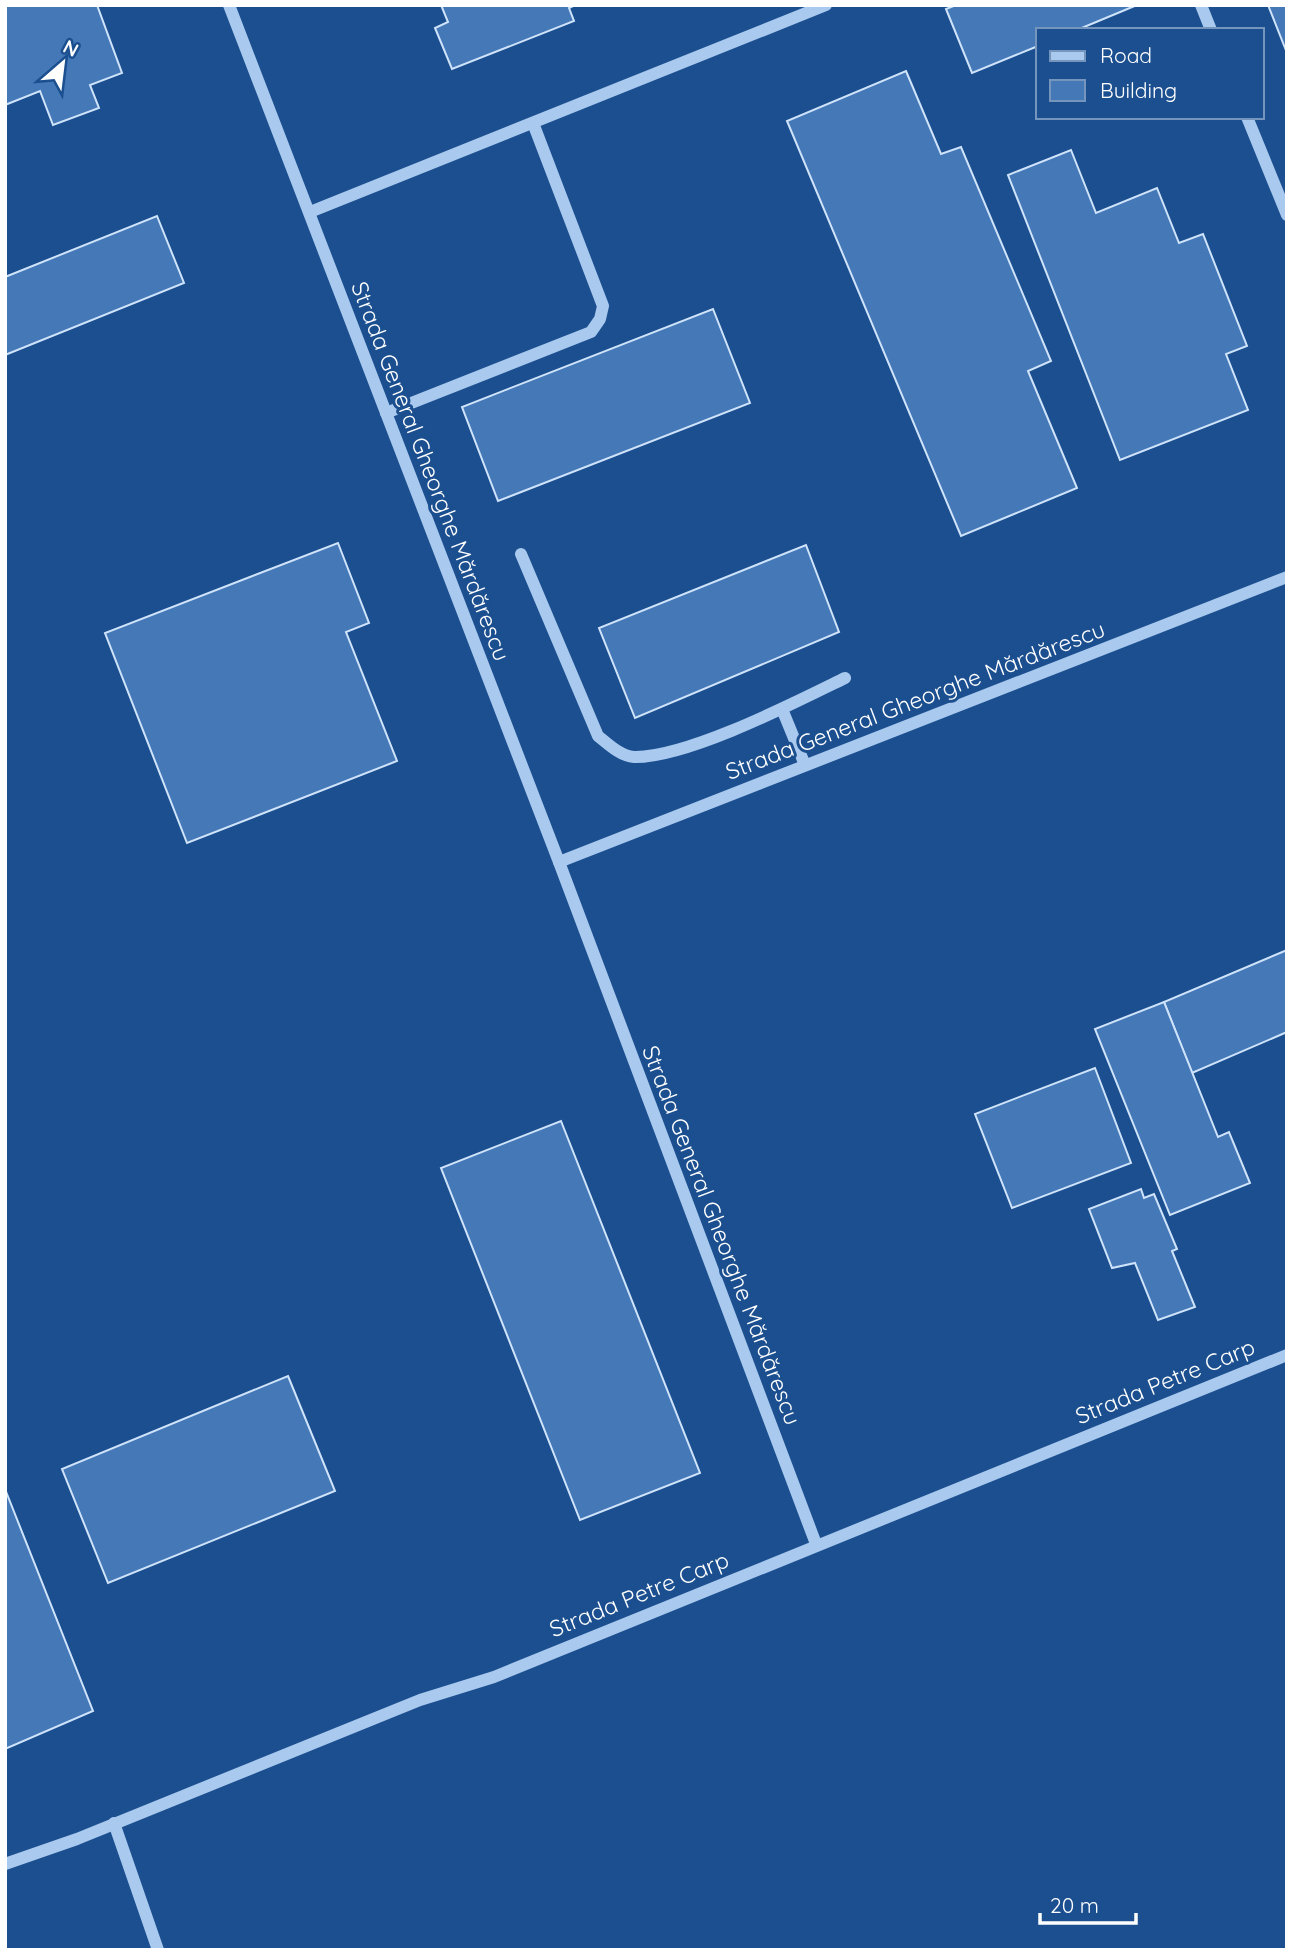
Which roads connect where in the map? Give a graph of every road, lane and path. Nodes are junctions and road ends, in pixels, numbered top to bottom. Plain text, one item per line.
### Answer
1 (229, 5) edge
2 (826, 5) edge
3 (1201, 5) edge
4 (1210, 28) edge
5 (1248, 119) edge
6 (533, 123) junction
7 (310, 212) junction
8 (1287, 215) edge
9 (386, 413) junction
10 (521, 554) dead end
11 (1287, 577) edge
12 (845, 678) dead end
13 (782, 709) junction
14 (805, 765) junction
15 (559, 862) junction
16 (1287, 1355) edge
17 (816, 1544) junction
18 (114, 1823) junction
19 (5, 1864) edge
20 (158, 1950) edge

1 - 7 street, Strada General Gheorghe Mărdărescu
2 - 6 street
3 - 4 street
5 - 8 street
6 - 7 street
6 - 9 street
7 - 9 street, Strada General Gheorghe Mărdărescu
9 - 15 street, Strada General Gheorghe Mărdărescu
10 - 13 street
11 - 14 street, Strada General Gheorghe Mărdărescu
12 - 13 street
13 - 14 street
14 - 15 street, Strada General Gheorghe Mărdărescu
15 - 17 street, Strada General Gheorghe Mărdărescu
16 - 17 street, Strada Petre Carp
17 - 18 street, Strada Petre Carp
18 - 19 street, Strada Petre Carp
18 - 20 street

